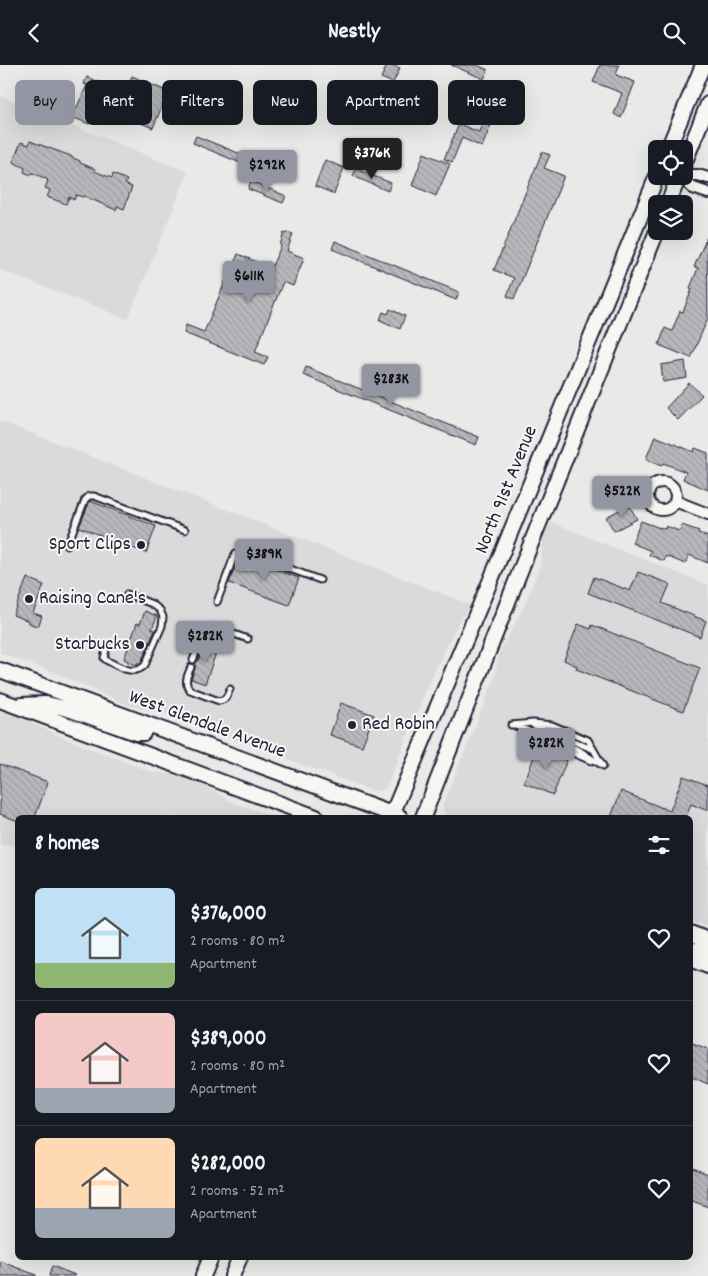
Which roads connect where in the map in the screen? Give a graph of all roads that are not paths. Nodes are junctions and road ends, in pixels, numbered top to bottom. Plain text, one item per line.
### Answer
1 (703, 65) edge
2 (708, 105) edge
3 (685, 109) junction
4 (672, 140) edge
5 (683, 140) edge
6 (693, 142) edge
7 (693, 175) edge
8 (708, 178) edge
9 (653, 185) edge
10 (690, 185) edge
11 (708, 193) edge
12 (653, 240) edge
13 (675, 501) dead end
14 (708, 514) edge
15 (185, 529) dead end
16 (509, 536) junction
17 (67, 546) dead end
18 (530, 546) junction
19 (320, 580) dead end
20 (127, 594) dead end
21 (217, 602) dead end
22 (248, 639) dead end
23 (107, 646) dead end
24 (193, 660) dead end
25 (191, 667) dead end
26 (0, 670) edge
27 (230, 689) dead end
28 (0, 700) edge
29 (16, 706) junction
30 (147, 725) junction
31 (603, 766) joint
32 (311, 815) edge
33 (389, 815) edge
34 (395, 815) edge
35 (424, 815) edge
36 (693, 952) edge
37 (708, 952) edge
38 (693, 959) edge
39 (708, 966) edge
40 (210, 1260) edge
41 (239, 1260) edge
42 (203, 1276) edge
43 (232, 1276) edge

1 - 3 main road
2 - 6 main road
3 - 4 main road
3 - 5 main road
7 - 8 street
9 - 16 main road, North 91st Avenue
10 - 11 street
12 - 18 main road
13 - 14 street
15 - 17 lane
16 - 18 main road
16 - 34 main road, North 91st Avenue
18 - 35 main road
19 - 21 lane
20 - 23 lane
22 - 24 lane
25 - 27 lane
26 - 30 main road, West Glendale Avenue
28 - 29 main road
29 - 30 main road
29 - 32 main road
30 - 33 main road, West Glendale Avenue
31 - 31 lane
36 - 37 main road
38 - 39 main road
40 - 42 main road
41 - 43 main road

